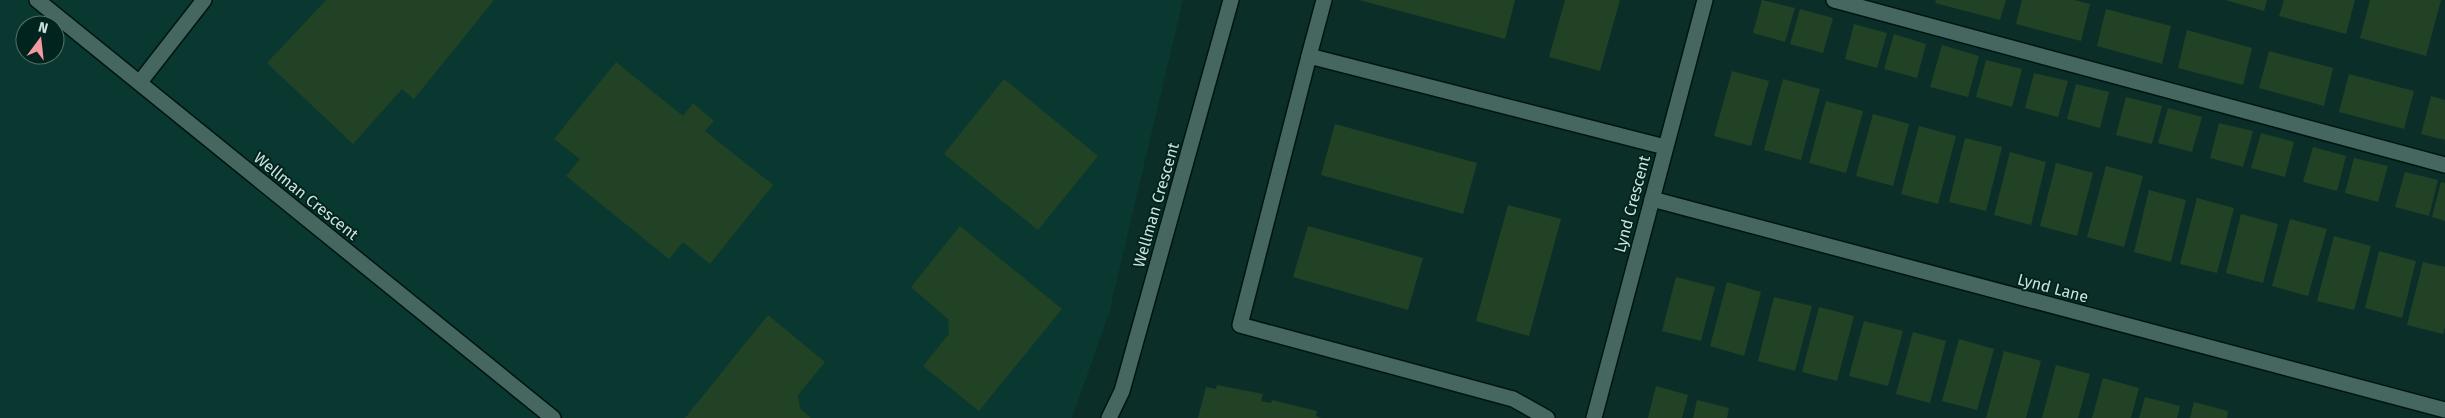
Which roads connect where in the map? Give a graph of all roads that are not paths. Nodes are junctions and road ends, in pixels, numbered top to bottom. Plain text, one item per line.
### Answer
1 (37, 0) edge
2 (204, 0) edge
3 (1231, 0) edge
4 (1324, 0) edge
5 (1705, 0) edge
6 (1834, 0) edge
7 (1309, 56) junction
8 (140, 82) junction
9 (1665, 147) junction
10 (2445, 165) edge
11 (1652, 199) junction
12 (2445, 410) edge
13 (553, 418) edge
14 (1109, 418) edge
15 (1547, 418) edge
16 (1594, 418) edge

1 - 8 street, Wellman Crescent
2 - 8 street
3 - 14 street, Wellman Crescent
4 - 7 street
5 - 9 street, Lynd Crescent
6 - 10 street
7 - 9 street
7 - 15 street
8 - 13 street, Wellman Crescent
9 - 11 street, Lynd Crescent
11 - 12 street, Lynd Lane
11 - 16 street, Lynd Crescent

